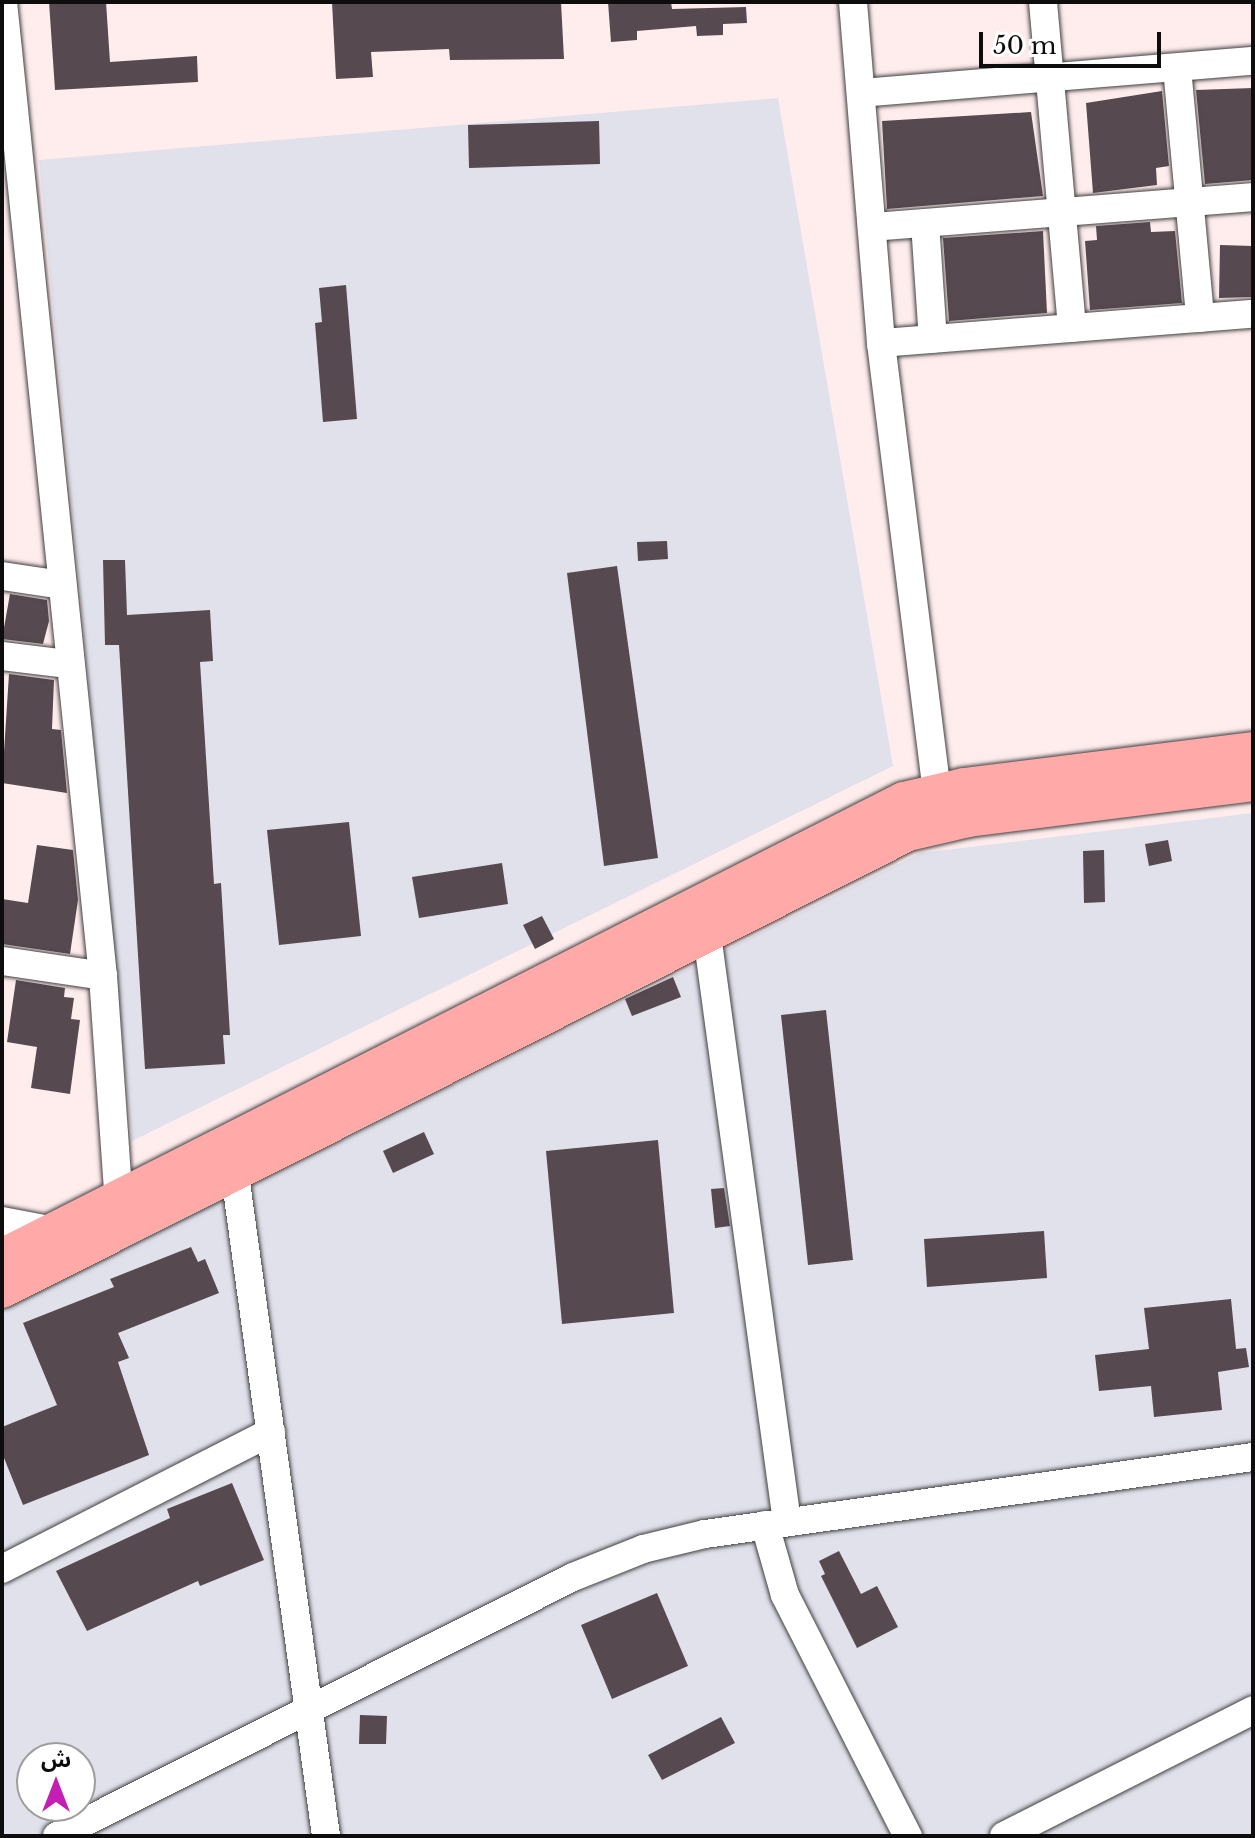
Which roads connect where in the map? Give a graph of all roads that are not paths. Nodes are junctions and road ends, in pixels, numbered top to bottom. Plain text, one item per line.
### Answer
1 (3, 2) edge
2 (853, 2) edge
3 (1043, 2) edge
4 (1253, 61) edge
5 (1177, 68) junction
6 (1050, 79) junction
7 (861, 93) junction
8 (1253, 197) edge
9 (1193, 202) junction
10 (1061, 212) junction
11 (925, 223) junction
12 (872, 227) junction
13 (1253, 314) edge
14 (1200, 318) junction
15 (1072, 328) junction
16 (933, 339) junction
17 (881, 343) junction
18 (2, 576) edge
19 (62, 585) junction
20 (2, 656) edge
21 (67, 664) junction
22 (1253, 751) edge
23 (1253, 782) edge
24 (937, 792) junction
25 (707, 935) junction
26 (2, 961) edge
27 (103, 976) junction
28 (235, 1175) junction
29 (120, 1215) junction
30 (2, 1221) edge
31 (70, 1240) junction
32 (2, 1258) edge
33 (2, 1289) edge
34 (271, 1432) junction
35 (1253, 1457) edge
36 (776, 1524) junction
37 (2, 1569) edge
38 (309, 1710) junction
39 (1253, 1710) edge
40 (57, 1836) edge
41 (326, 1836) edge
42 (908, 1836) edge
43 (1004, 1836) edge

1 - 19 street
2 - 7 street
3 - 6 street
4 - 5 street
5 - 6 street
5 - 9 street
6 - 7 street
6 - 10 street
7 - 12 street
8 - 9 street
9 - 10 street
9 - 14 street
10 - 11 street
10 - 15 street
11 - 12 street
11 - 16 street
12 - 17 street
13 - 14 street
14 - 15 street
15 - 16 street
16 - 17 street
17 - 24 street
18 - 19 street
19 - 21 street
20 - 21 street
21 - 27 street
22 - 24 main road
23 - 25 main road
24 - 29 main road
25 - 28 main road
25 - 36 street
26 - 27 street
27 - 29 street
28 - 29 main road
28 - 34 street
29 - 31 main road
30 - 31 street
31 - 32 main road
31 - 33 main road
34 - 37 street
34 - 38 street
35 - 36 street
36 - 38 street
36 - 42 street
38 - 40 street
38 - 41 street
39 - 43 street

